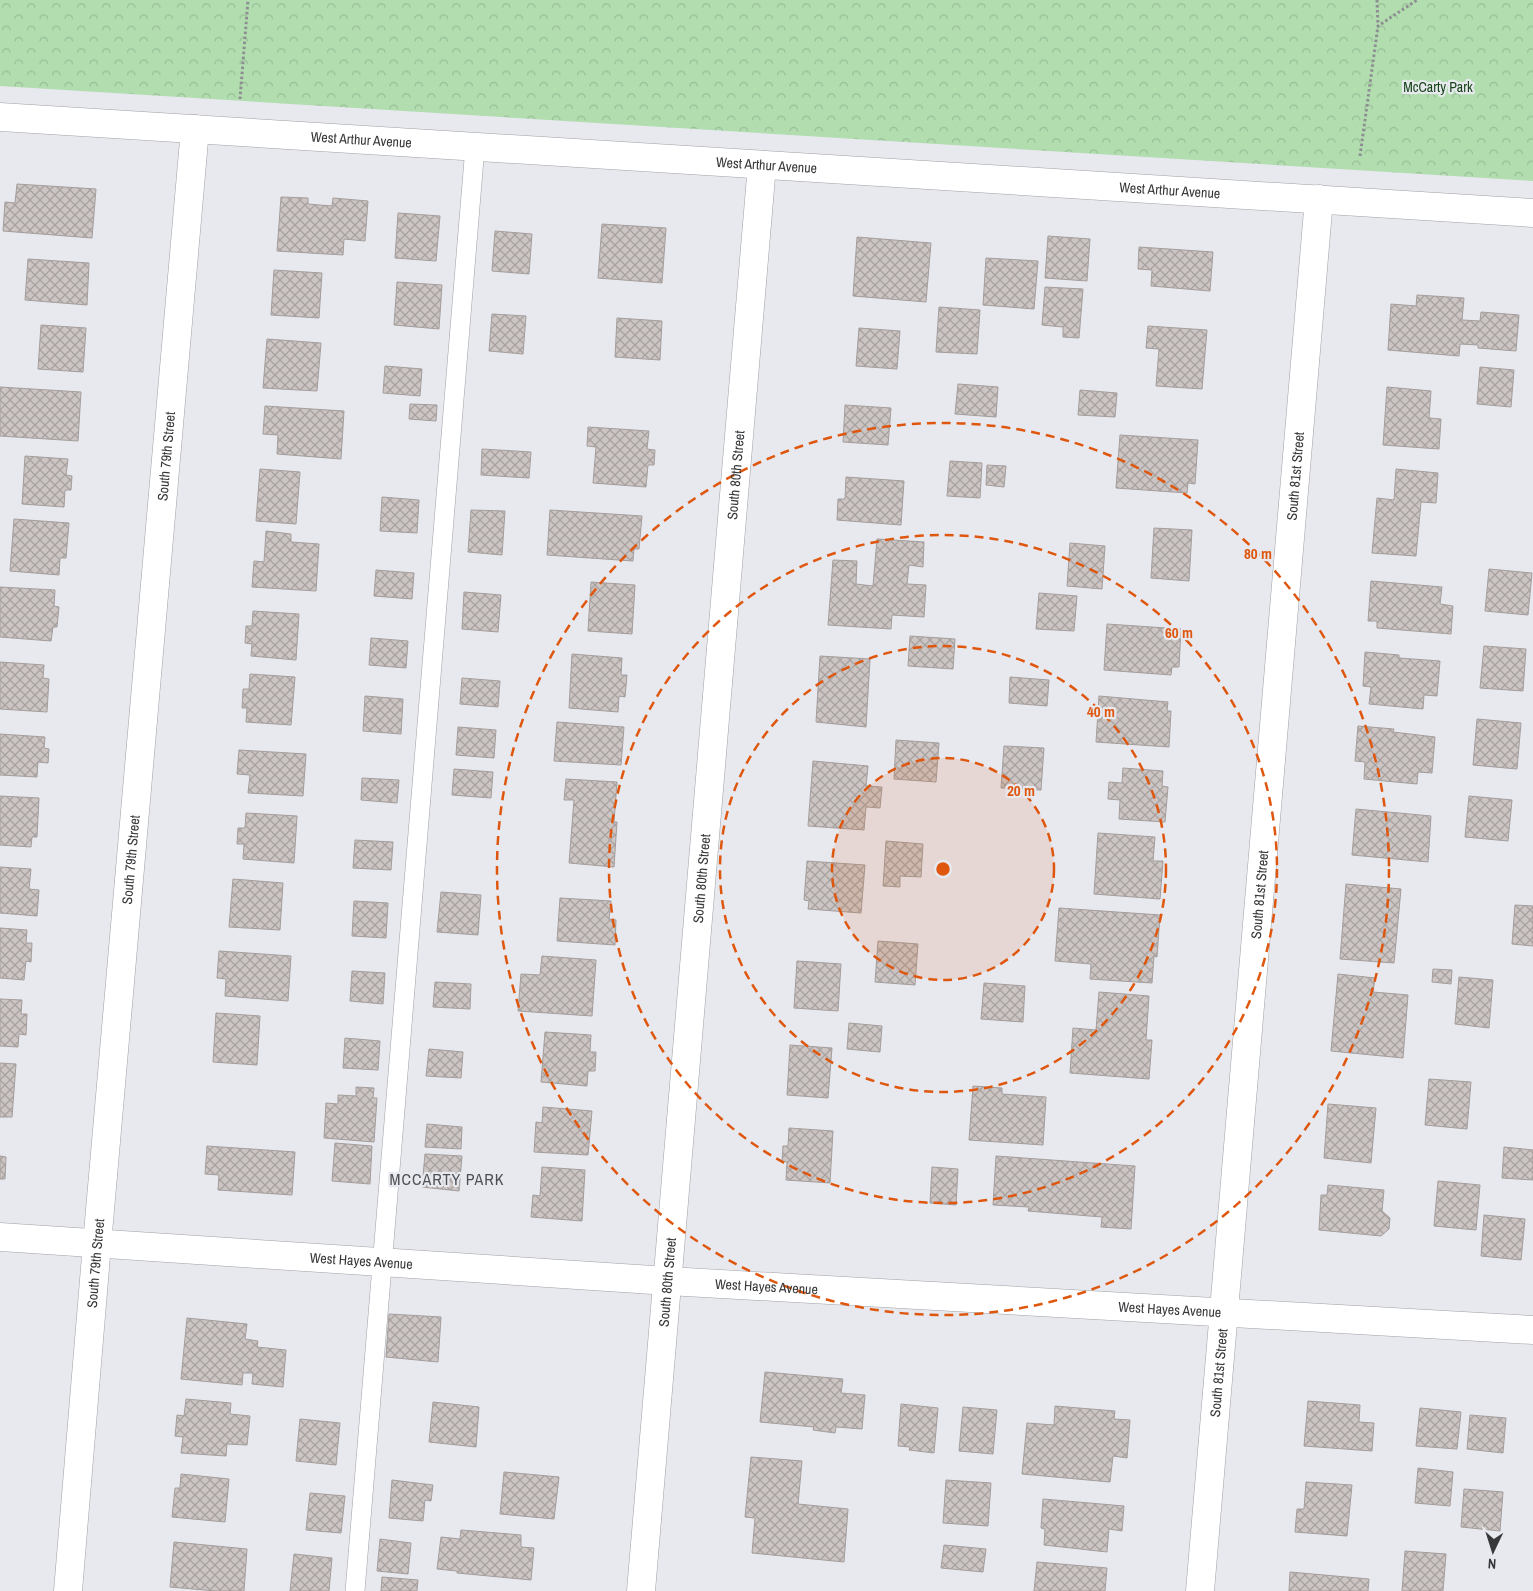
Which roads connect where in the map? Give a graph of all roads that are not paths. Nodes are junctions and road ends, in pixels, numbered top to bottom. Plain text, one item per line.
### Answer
1 (0, 117) edge
2 (196, 129) junction
3 (475, 147) junction
4 (762, 165) junction
5 (1319, 199) junction
6 (1533, 213) edge
7 (0, 1237) edge
8 (96, 1244) junction
9 (383, 1262) junction
10 (668, 1281) junction
11 (1224, 1313) junction
12 (1533, 1330) edge
13 (68, 1591) edge
14 (355, 1591) edge
15 (642, 1591) edge
16 (1200, 1591) edge

1 - 2 street, West Arthur Avenue
2 - 3 street, West Arthur Avenue
2 - 8 street, South 79th Street
3 - 4 street, West Arthur Avenue
3 - 9 lane
4 - 5 street, West Arthur Avenue
4 - 10 street, South 80th Street
5 - 6 street, West Arthur Avenue
5 - 11 street, South 81st Street
7 - 8 street, West Hayes Avenue
8 - 9 street, West Hayes Avenue
8 - 13 street, South 79th Street
9 - 10 street, West Hayes Avenue
9 - 14 lane
10 - 11 street, West Hayes Avenue
10 - 15 street, South 80th Street
11 - 12 street, West Hayes Avenue
11 - 16 street, South 81st Street

